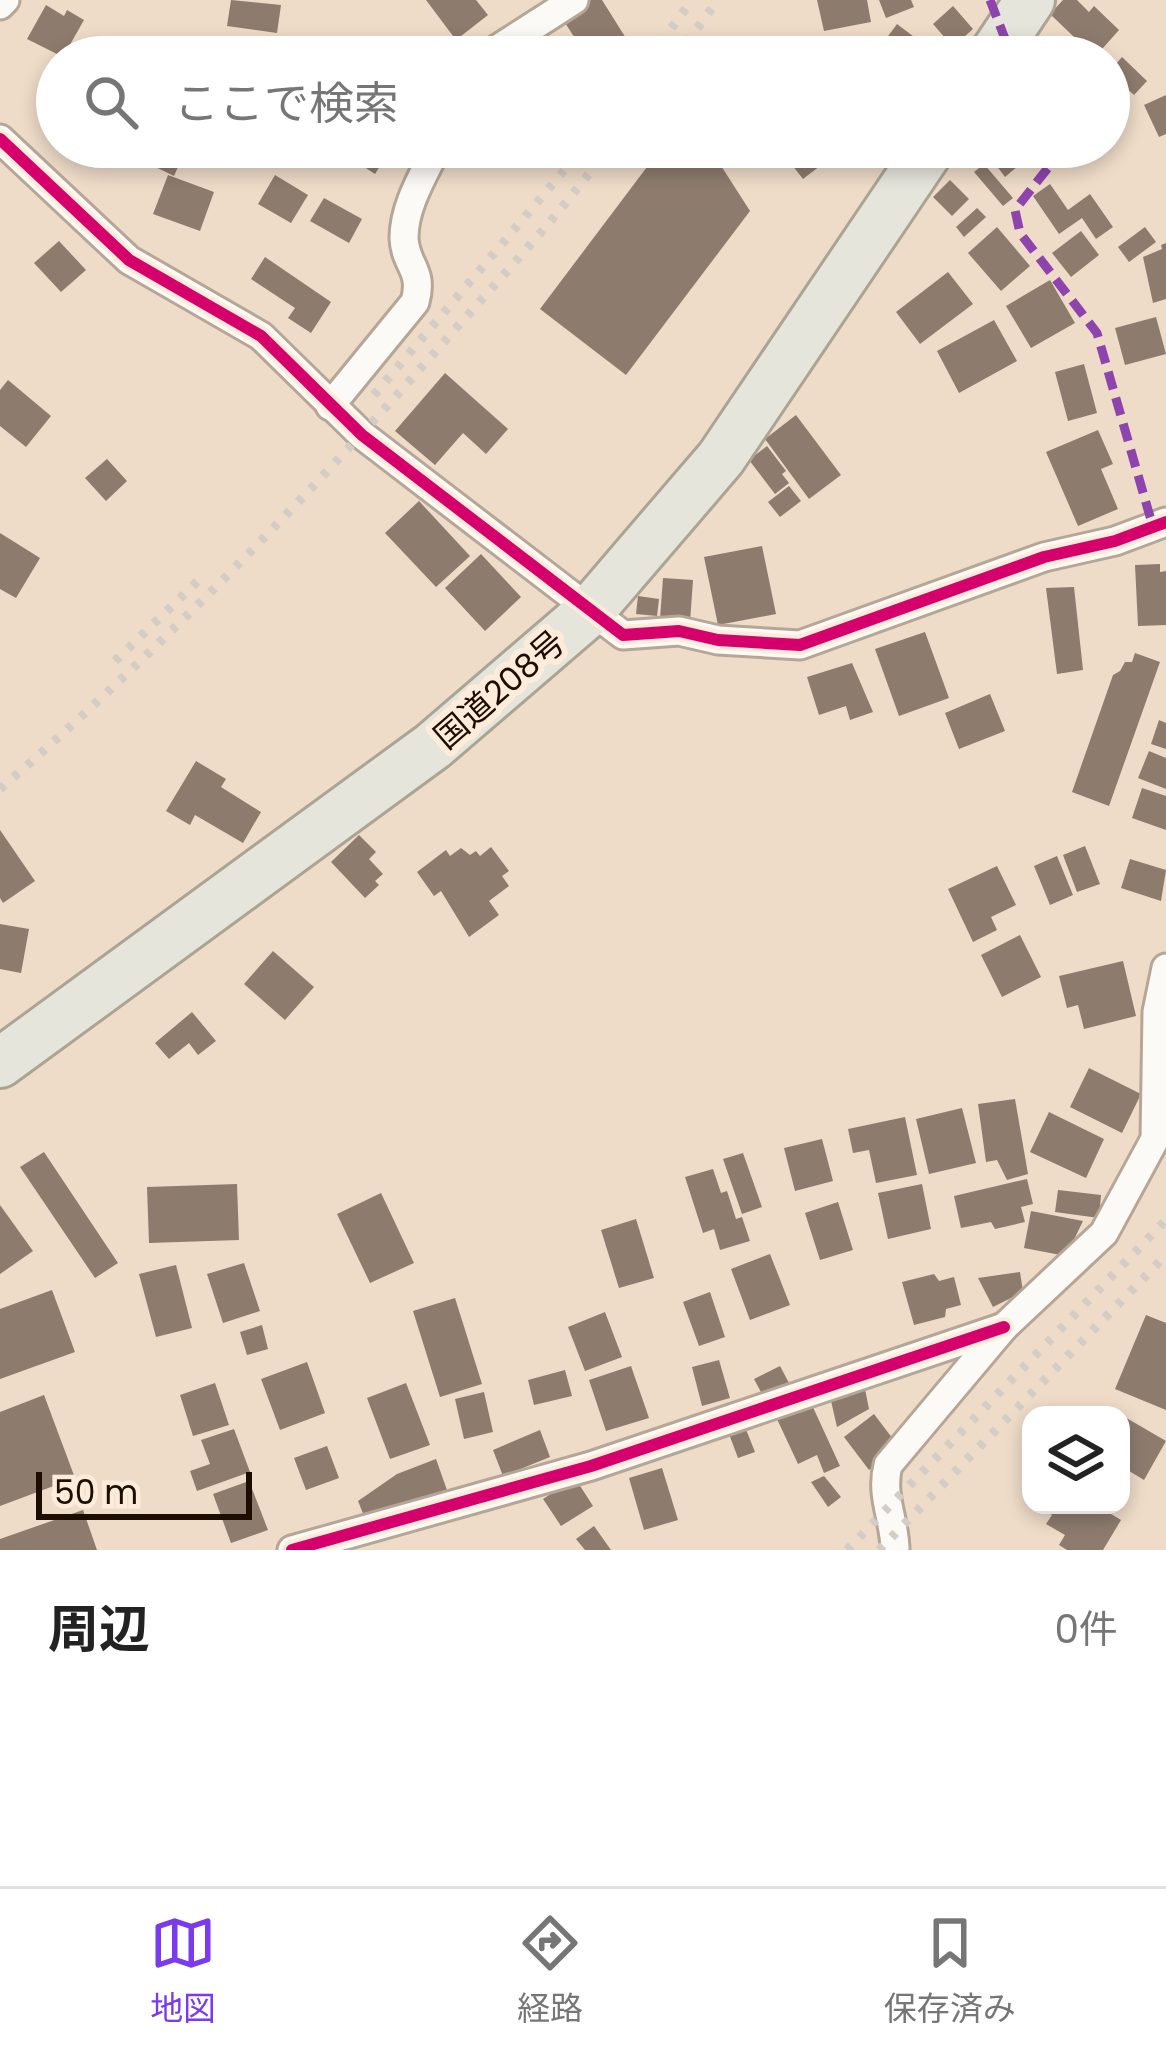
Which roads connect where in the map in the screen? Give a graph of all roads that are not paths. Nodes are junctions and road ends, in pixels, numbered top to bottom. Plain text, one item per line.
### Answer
1 (574, 0) edge
2 (1030, 0) edge
3 (518, 36) edge
4 (1006, 36) edge
5 (0, 139) edge
6 (426, 168) edge
7 (917, 168) edge
8 (330, 406) junction
9 (1166, 522) edge
10 (589, 611) junction
11 (1166, 968) edge
12 (0, 1063) edge
13 (1004, 1328) junction
14 (292, 1550) edge
15 (895, 1550) edge

1 - 3 street
2 - 4 highway
5 - 8 street
6 - 8 street
7 - 10 highway, 国道208号
8 - 10 street
9 - 10 street
10 - 12 highway, 国道208号
11 - 13 street
13 - 14 street
13 - 15 street

